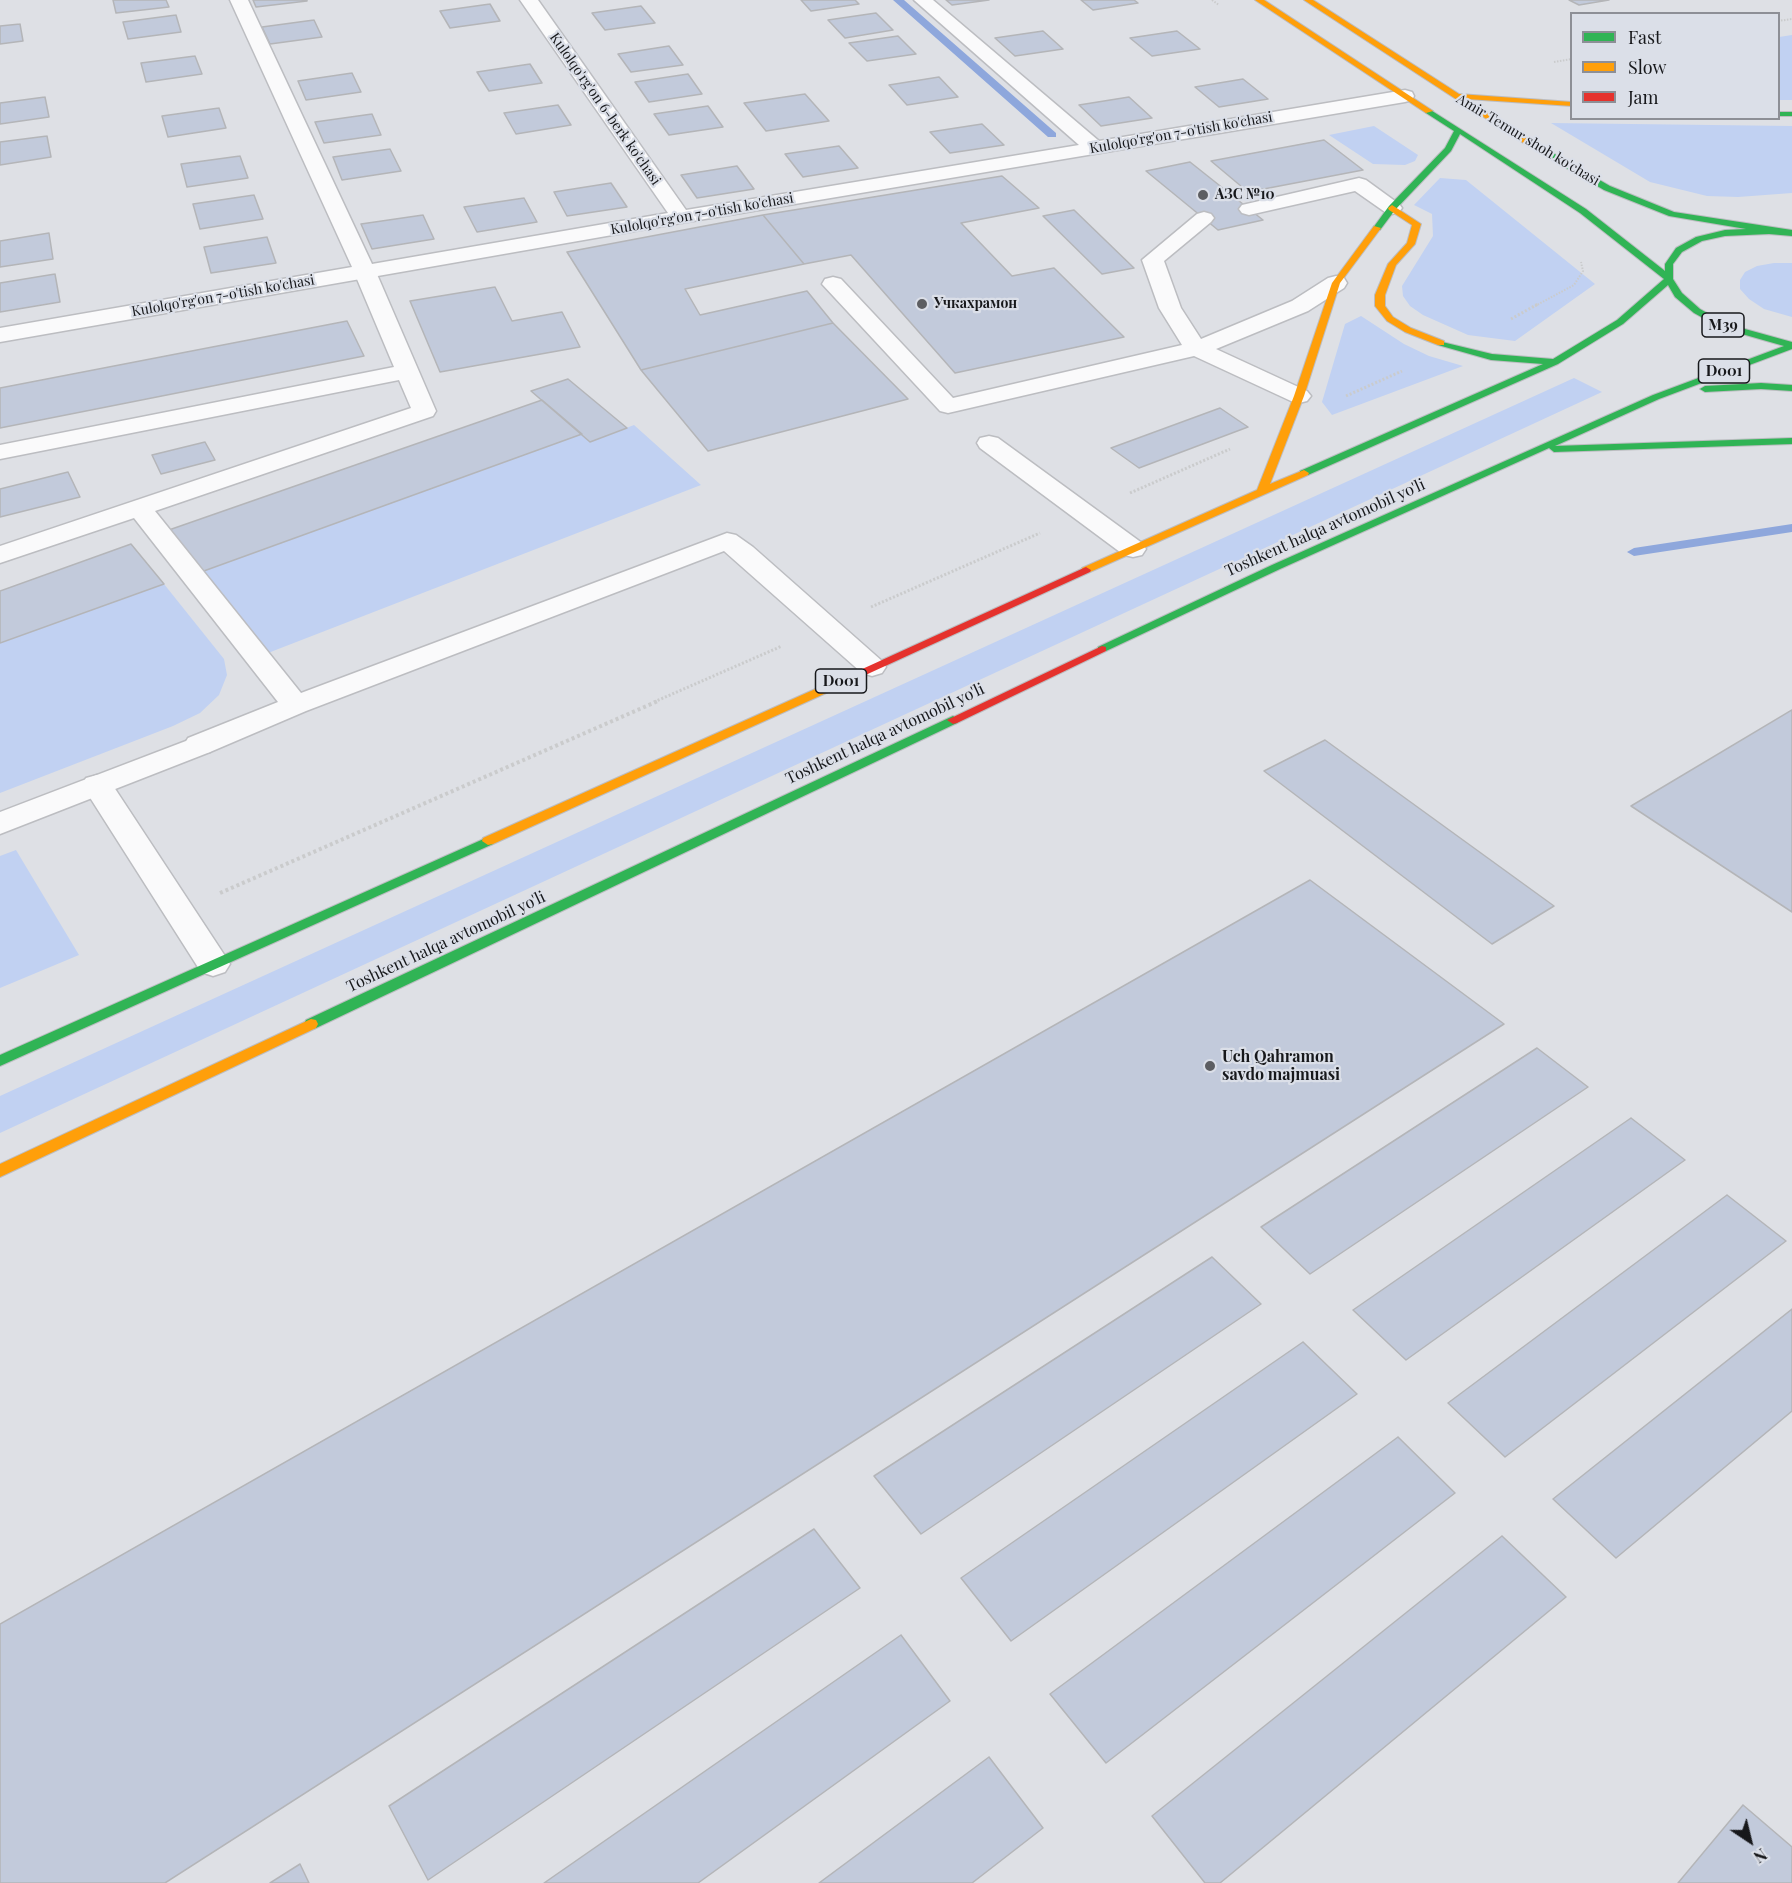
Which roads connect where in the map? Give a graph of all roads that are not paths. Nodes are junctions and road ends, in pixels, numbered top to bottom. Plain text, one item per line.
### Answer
1 (239, 0) edge
2 (529, 0) edge
3 (922, 0) edge
4 (1259, 0) edge
5 (1308, 0) edge
6 (1405, 96) junction
7 (1455, 96) junction
8 (1570, 104) edge
9 (1458, 130) junction
10 (1095, 148) junction
11 (1392, 208) junction
12 (1249, 209) dead end
13 (681, 217) junction
14 (1204, 218) dead end
15 (1792, 227) edge
16 (1769, 231) junction
17 (1792, 233) edge
18 (365, 272) junction
19 (1669, 279) junction
20 (1336, 283) junction
21 (833, 284) dead end
22 (0, 335) edge
23 (1792, 346) edge
24 (1197, 349) junction
25 (1555, 362) junction
26 (405, 372) junction
27 (1792, 388) edge
28 (1299, 396) junction
29 (1656, 397) junction
30 (1792, 441) edge
31 (989, 443) dead end
32 (1537, 450) junction
33 (0, 452) edge
34 (1262, 491) junction
35 (139, 508) junction
36 (1133, 549) junction
37 (0, 555) edge
38 (872, 667) junction
39 (296, 705) junction
40 (97, 785) junction
41 (0, 824) edge
42 (213, 964) junction
43 (0, 1060) edge
44 (0, 1171) edge

1 - 18 street
2 - 13 street, Kulolqo'rg'on 6-berk ko'chasi
3 - 10 street
4 - 6 main road, Amir Temur shoh ko'chasi
5 - 7 main road, Amir Temur shoh ko'chasi
6 - 9 main road, Amir Temur shoh ko'chasi
6 - 10 street, Kulolqo'rg'on 7-o'tish ko'chasi
7 - 8 main road
7 - 16 main road, Amir Temur shoh ko'chasi
9 - 11 main road
9 - 19 main road, Amir Temur shoh ko'chasi
10 - 13 street, Kulolqo'rg'on 7-o'tish ko'chasi
11 - 12 street
11 - 20 main road
11 - 25 main road
13 - 18 street, Kulolqo'rg'on 7-o'tish ko'chasi
14 - 24 street
15 - 16 main road
16 - 17 main road
16 - 19 main road
18 - 22 street, Kulolqo'rg'on 7-o'tish ko'chasi
18 - 26 street
19 - 23 main road, Toshkent halqa avtomobil yo'li / M39
19 - 25 main road, D001
20 - 24 street
20 - 28 main road
21 - 24 street
23 - 29 main road, Toshkent halqa avtomobil yo'li / D001
24 - 28 street
25 - 34 main road, D001
26 - 33 street
26 - 35 street
27 - 29 main road
28 - 34 main road
29 - 32 main road, Toshkent halqa avtomobil yo'li / D001
30 - 32 main road
31 - 36 street
32 - 44 main road, Toshkent halqa avtomobil yo'li / D001
34 - 36 main road, D001
35 - 37 street
35 - 39 street
36 - 38 main road, D001
38 - 39 street
38 - 42 main road, D001
39 - 40 street
40 - 41 street
40 - 42 street
42 - 43 main road, D001

